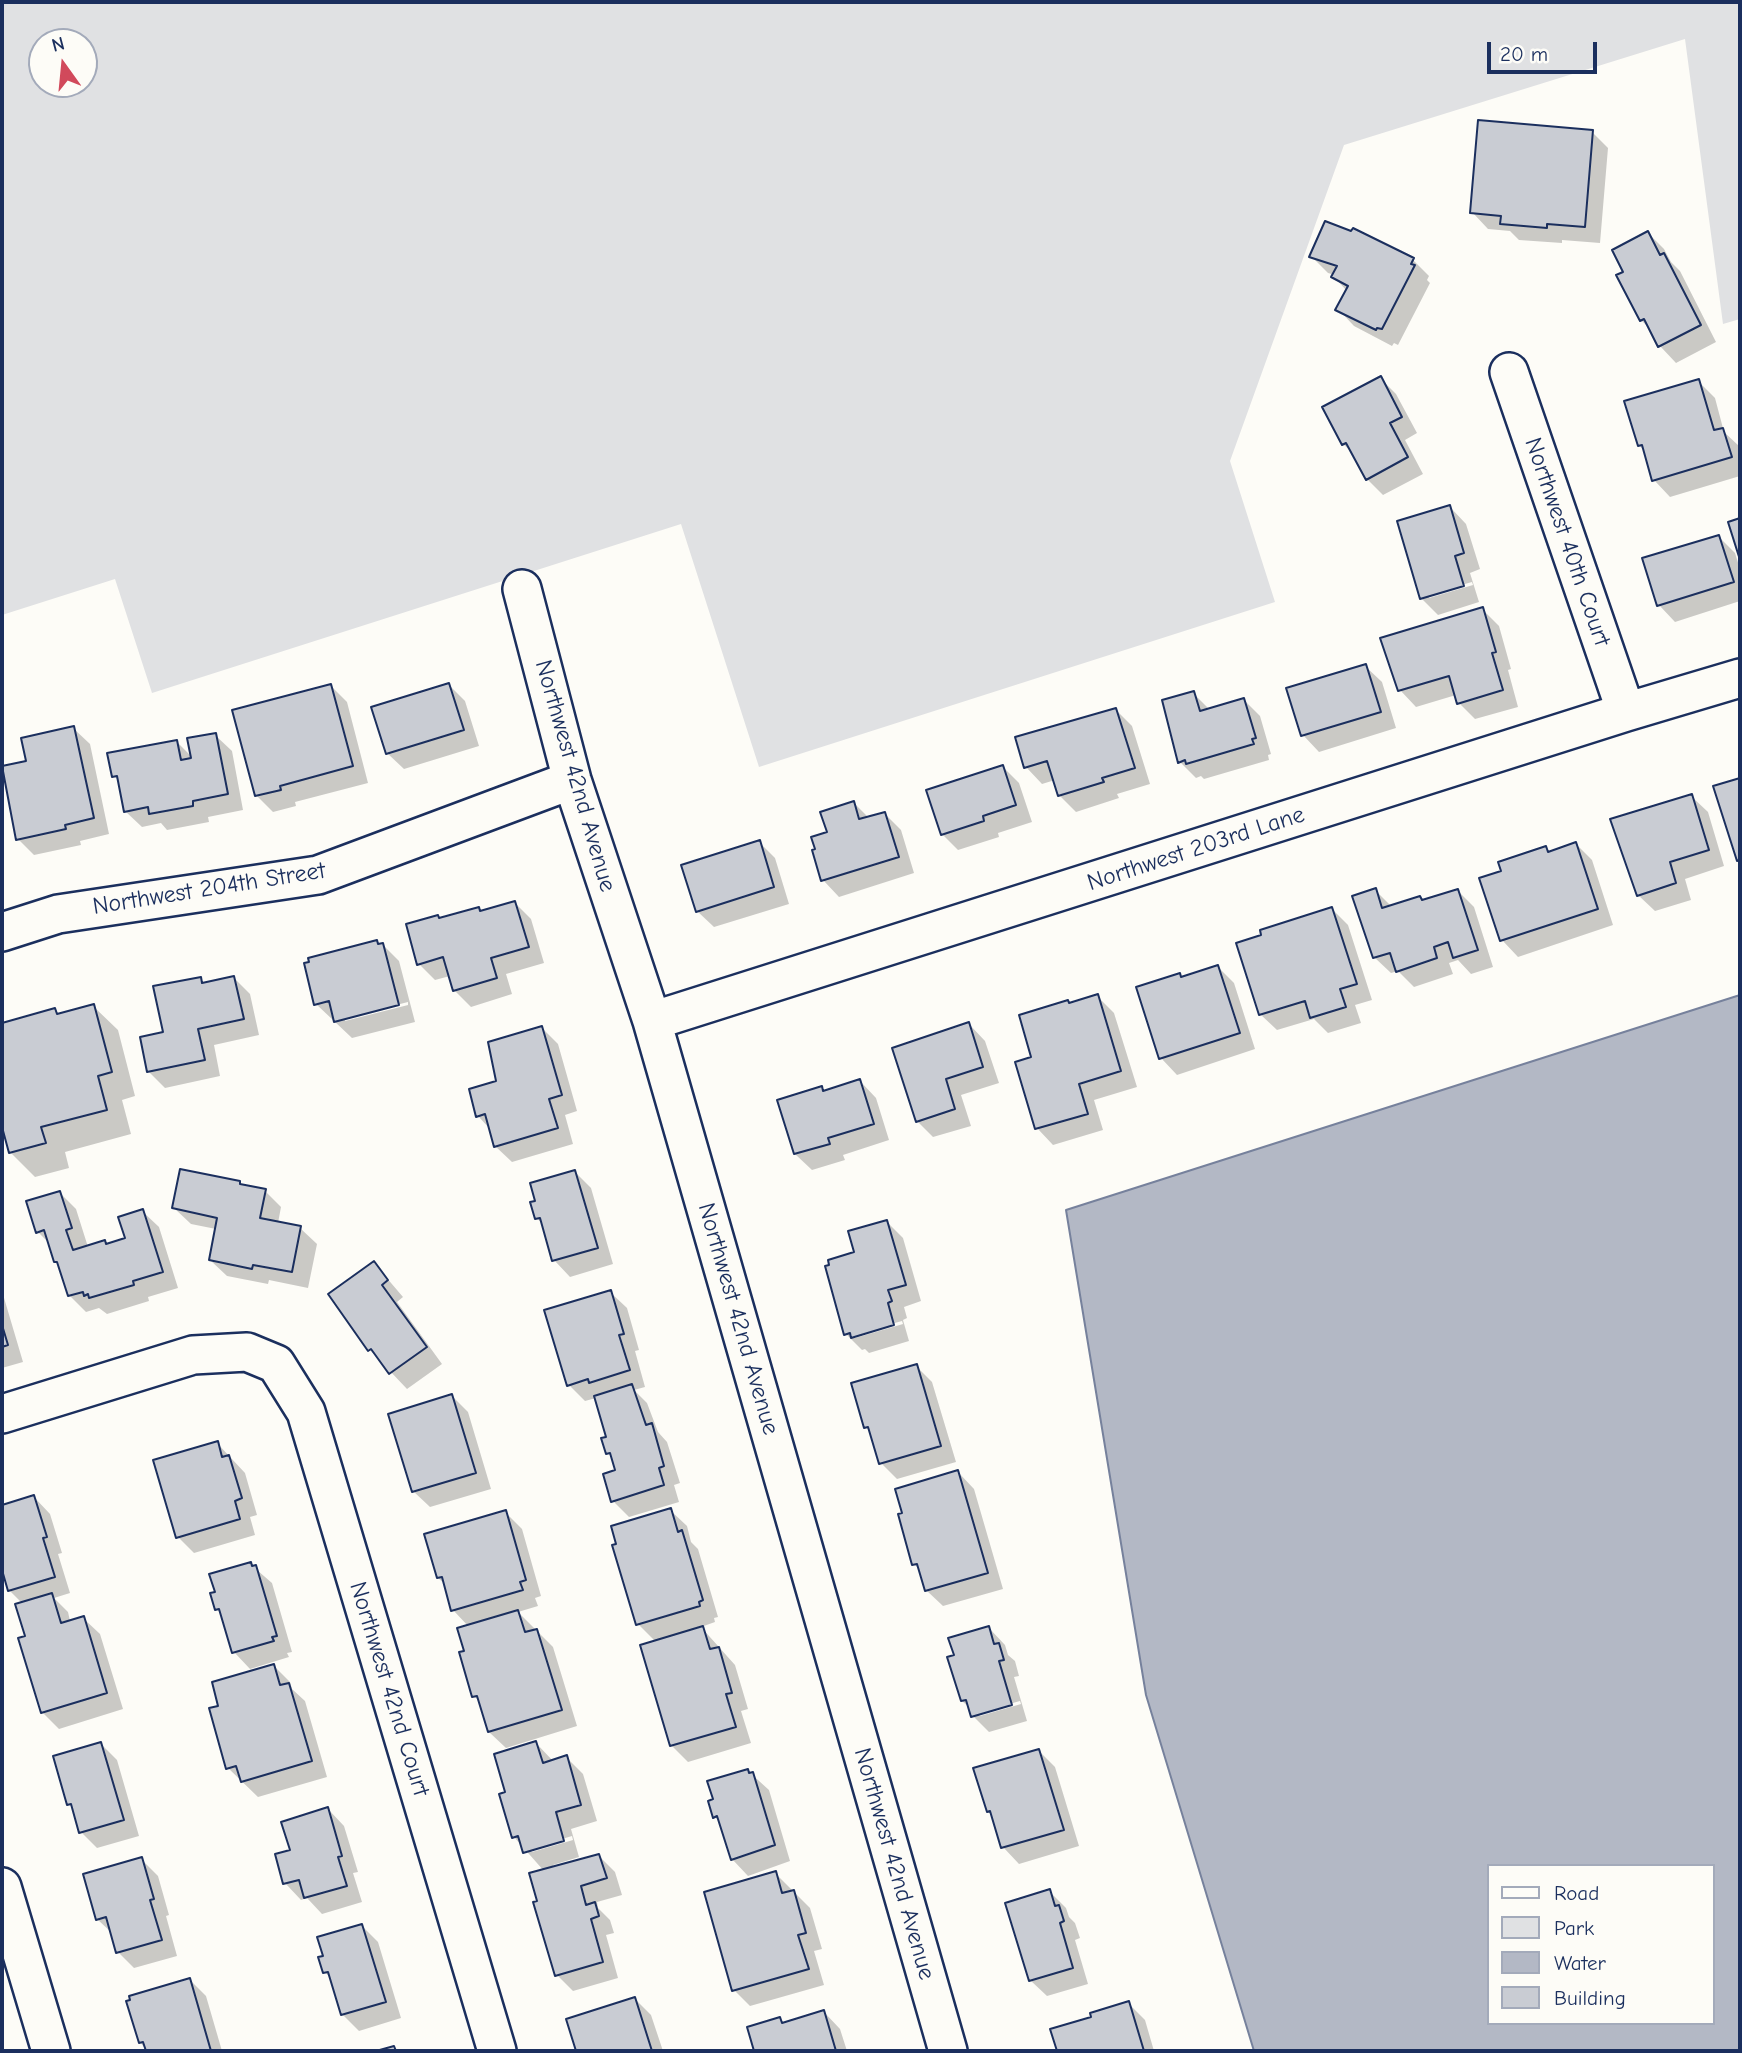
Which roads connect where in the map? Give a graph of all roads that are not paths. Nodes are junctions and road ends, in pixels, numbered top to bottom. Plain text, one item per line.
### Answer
1 (1509, 372) dead end
2 (522, 589) dead end
3 (1740, 678) edge
4 (1626, 712) junction
5 (572, 780) junction
6 (2, 932) edge
7 (652, 1021) junction
8 (2, 1415) edge
9 (2, 1887) edge
10 (51, 2051) edge
11 (497, 2051) edge
12 (948, 2051) edge

1 - 4 street, Northwest 40th Court
2 - 5 street, Northwest 42nd Avenue
3 - 4 street, Northwest 203rd Lane
4 - 7 street, Northwest 203rd Lane
5 - 6 street, Northwest 204th Street
5 - 7 street, Northwest 42nd Avenue
7 - 12 street, Northwest 42nd Avenue
8 - 11 street, Northwest 42nd Court
9 - 10 street

